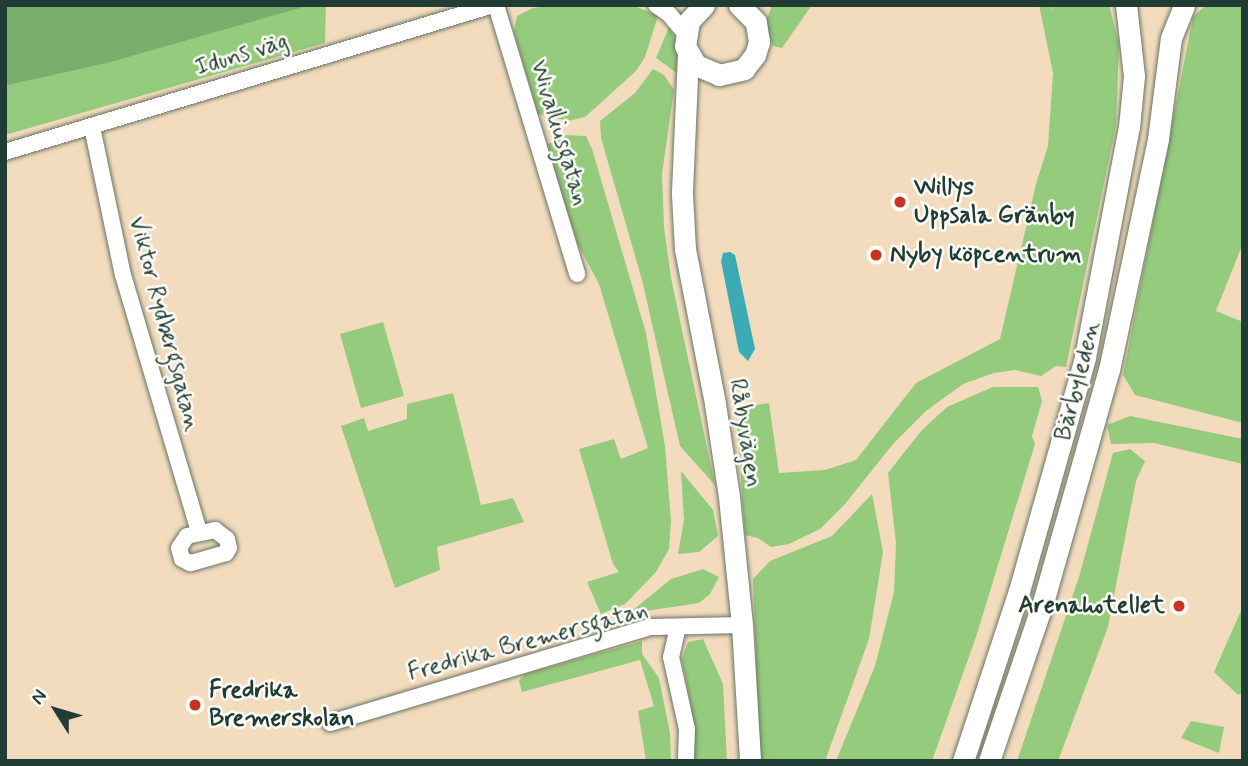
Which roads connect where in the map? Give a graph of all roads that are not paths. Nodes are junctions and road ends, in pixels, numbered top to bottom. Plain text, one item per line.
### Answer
1 (495, 5) edge
2 (739, 5) edge
3 (1126, 5) edge
4 (1184, 5) edge
5 (699, 6) edge
6 (663, 10) edge
7 (759, 13) edge
8 (686, 44) junction
9 (719, 75) junction
10 (688, 114) junction
11 (92, 127) junction
12 (5, 152) edge
13 (577, 274) dead end
14 (199, 532) dead end
15 (742, 625) junction
16 (678, 627) junction
17 (330, 723) dead end
18 (686, 761) edge
19 (750, 761) edge
20 (963, 761) edge
21 (989, 761) edge

1 - 11 street, Iduns väg
1 - 13 street, Wivalliusgatan
2 - 7 main road
3 - 20 main road, Bärbyleden
4 - 21 main road, Bärbyleden
5 - 8 main road
6 - 8 street
7 - 9 main road
8 - 9 main road
8 - 10 main road, Råbyvägen
9 - 10 main road
10 - 15 main road, Råbyvägen
11 - 12 street, Iduns väg
11 - 14 street, Viktor Rydbergsgatan
15 - 16 street, Fredrika Bremersgatan
15 - 19 main road, Råbyvägen
16 - 17 street, Fredrika Bremersgatan
16 - 18 street

